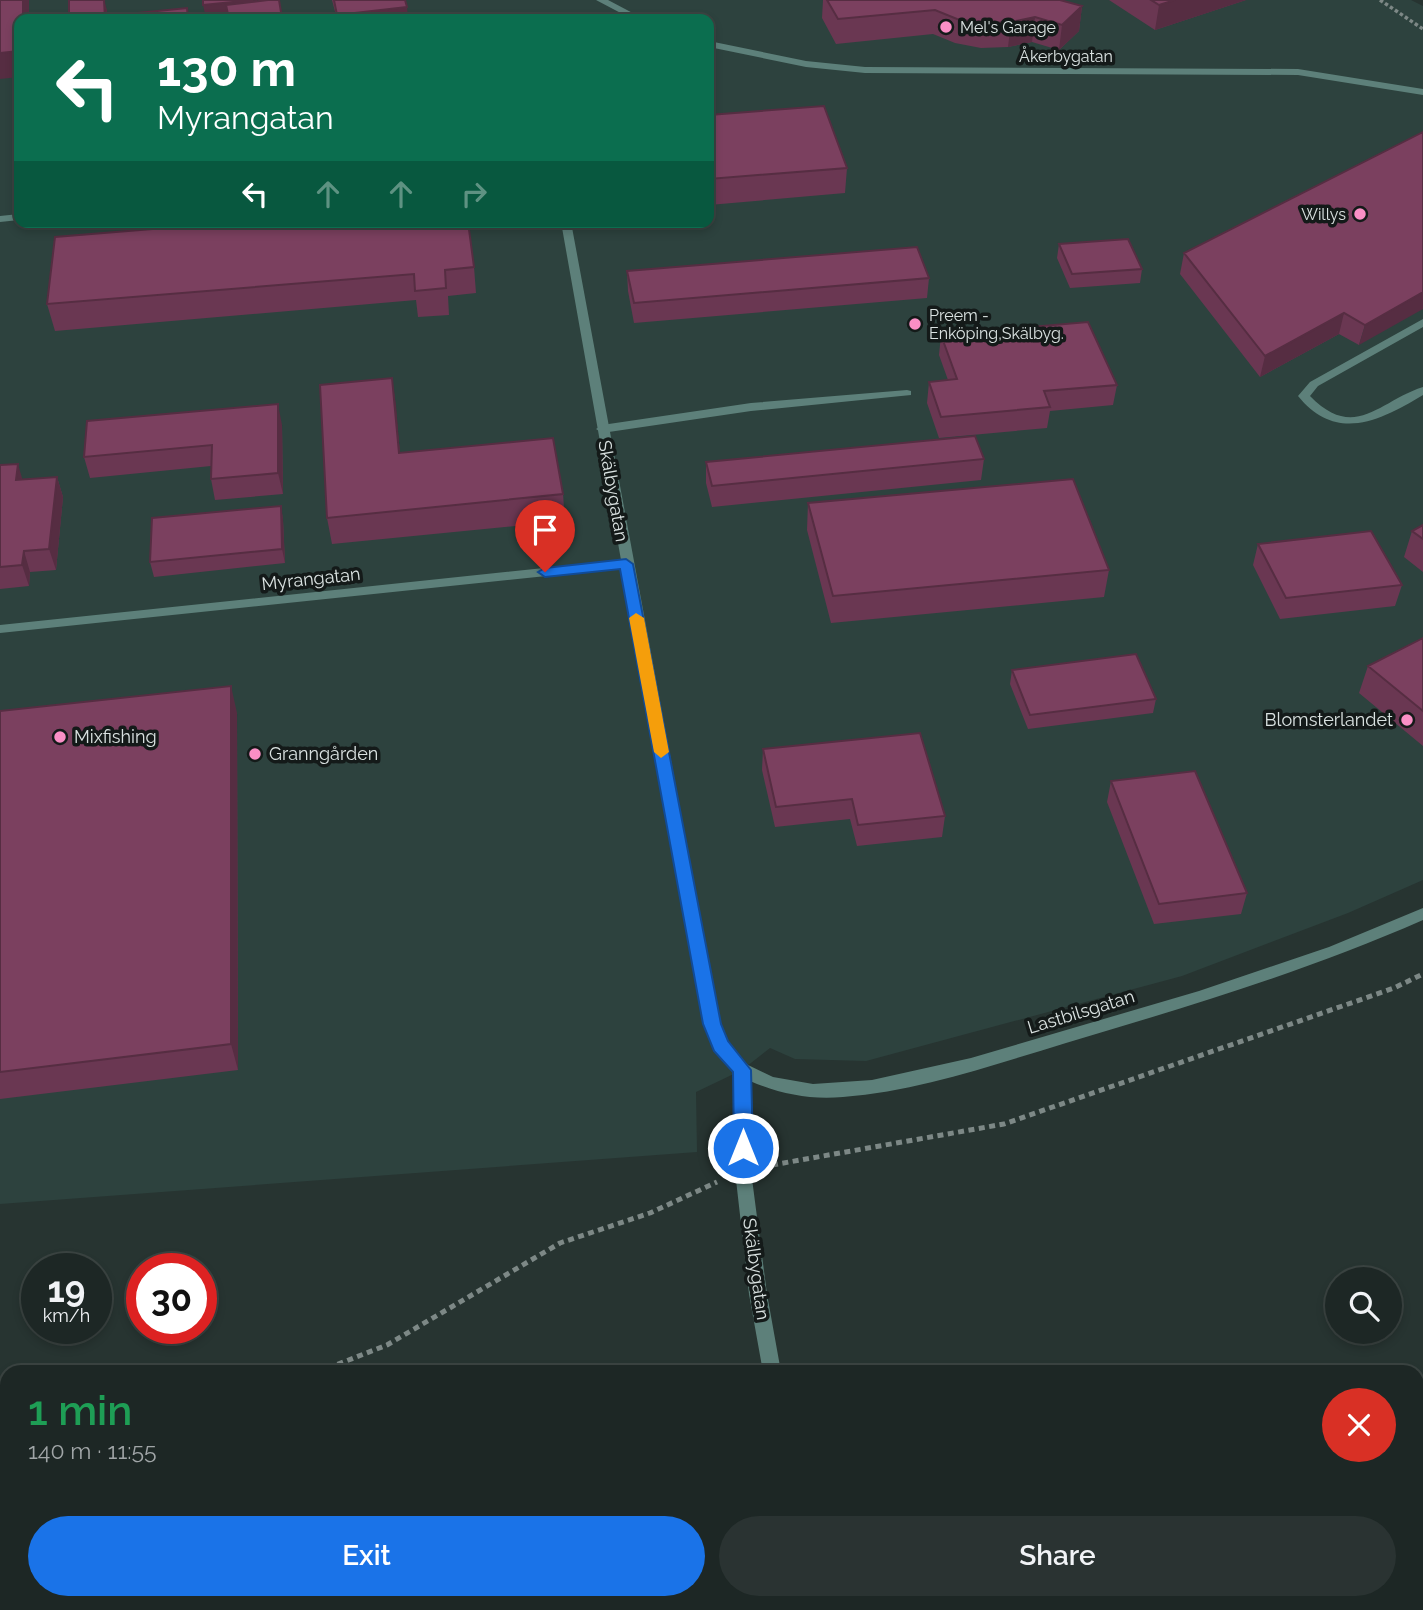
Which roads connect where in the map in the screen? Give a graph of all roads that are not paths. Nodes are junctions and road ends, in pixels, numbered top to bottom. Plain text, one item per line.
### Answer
1 (601, 0) edge
2 (629, 14) edge
3 (714, 45) edge
4 (1423, 92) edge
5 (567, 228) edge
6 (1423, 322) edge
7 (1423, 390) edge
8 (907, 393) dead end
9 (602, 429) junction
10 (626, 564) junction
11 (0, 629) edge
12 (1423, 914) edge
13 (742, 1070) junction
14 (771, 1365) edge

1 - 2 street
3 - 4 street, Åkerbygatan
5 - 9 street, Skälbygatan
6 - 7 street
8 - 9 street
9 - 10 street, Skälbygatan
10 - 11 street, Myrangatan
10 - 13 street, Skälbygatan
12 - 13 street, Lastbilsgatan
13 - 14 street, Skälbygatan

